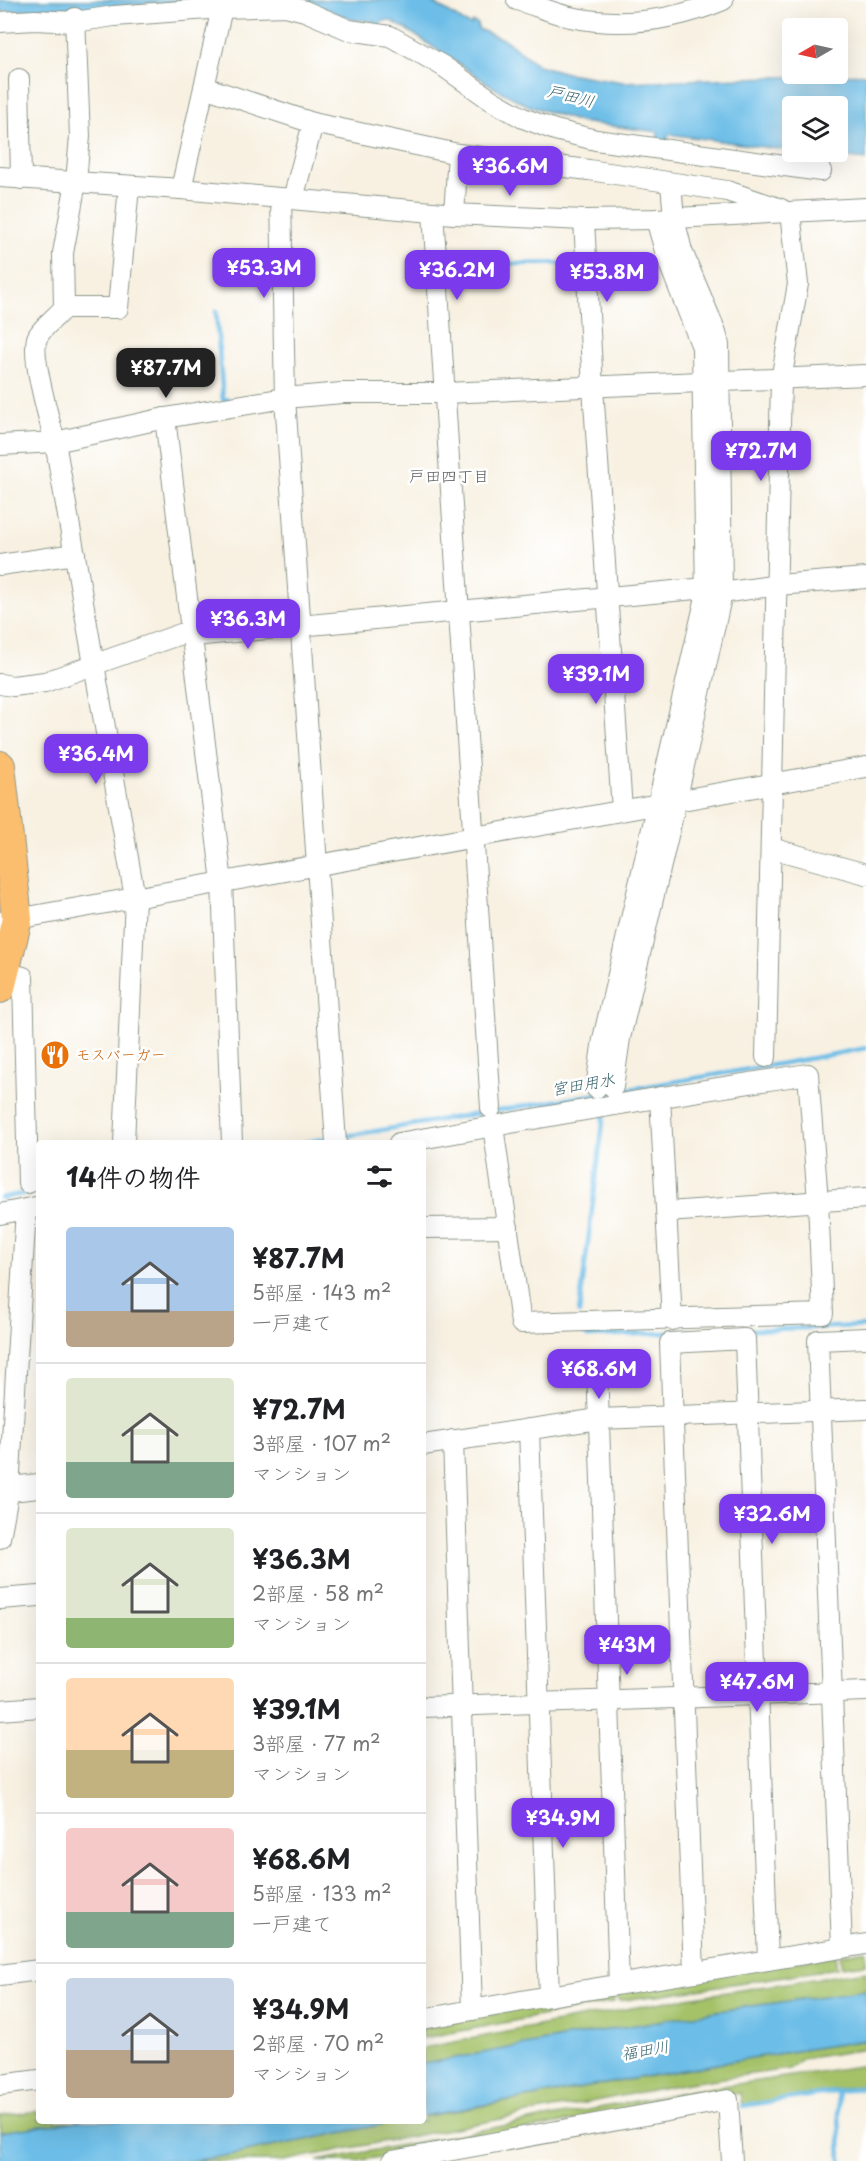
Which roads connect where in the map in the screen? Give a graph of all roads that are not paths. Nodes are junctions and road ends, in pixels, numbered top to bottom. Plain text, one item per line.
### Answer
1 (517, 0) edge
2 (723, 0) edge
3 (222, 8) junction
4 (571, 8) edge
5 (675, 8) edge
6 (75, 20) junction
7 (0, 22) edge
8 (19, 79) dead end
9 (204, 87) junction
10 (313, 123) junction
11 (458, 154) junction
12 (821, 171) dead end
13 (0, 177) edge
14 (21, 178) junction
15 (662, 181) junction
16 (76, 182) junction
17 (129, 186) junction
18 (181, 189) junction
19 (287, 199) junction
20 (866, 208) edge
21 (433, 212) junction
22 (790, 212) junction
23 (454, 214) junction
24 (665, 219) junction
25 (584, 220) junction
26 (64, 308) junction
27 (866, 375) edge
28 (781, 380) junction
29 (711, 382) junction
30 (593, 388) junction
31 (444, 393) junction
32 (285, 398) junction
33 (165, 418) junction
34 (55, 442) junction
35 (0, 445) edge
36 (75, 554) junction
37 (0, 565) edge
38 (866, 578) edge
39 (778, 585) junction
40 (714, 591) junction
41 (607, 597) junction
42 (458, 612) junction
43 (299, 626) junction
44 (192, 633) junction
45 (94, 665) junction
46 (0, 684) edge
47 (0, 766) edge
48 (866, 767) edge
49 (772, 784) junction
50 (668, 803) junction
51 (622, 810) junction
52 (472, 837) junction
53 (771, 848) junction
54 (316, 866) junction
55 (866, 874) edge
56 (222, 882) junction
57 (135, 898) junction
58 (8, 920) edge
59 (2, 980) edge
60 (766, 1057) dead end
61 (604, 1088) dead end
62 (660, 1097) junction
63 (492, 1117) junction
64 (336, 1139) edge
65 (124, 1140) edge
66 (232, 1140) edge
67 (410, 1140) edge
68 (28, 1183) dead end
69 (866, 1198) edge
70 (818, 1201) junction
71 (33, 1208) edge
72 (666, 1212) junction
73 (0, 1214) edge
74 (508, 1227) junction
75 (426, 1228) edge
76 (672, 1320) junction
77 (866, 1338) edge
78 (597, 1368) dead end
79 (866, 1409) edge
80 (820, 1410) junction
81 (748, 1413) junction
82 (673, 1416) junction
83 (599, 1419) junction
84 (529, 1429) junction
85 (453, 1440) junction
86 (426, 1444) edge
87 (36, 1486) edge
88 (5, 1489) edge
89 (0, 1538) edge
90 (36, 1596) edge
91 (0, 1599) edge
92 (866, 1691) edge
93 (831, 1692) junction
94 (758, 1695) junction
95 (683, 1697) junction
96 (609, 1700) junction
97 (539, 1703) junction
98 (462, 1706) junction
99 (36, 1707) edge
100 (426, 1707) edge
101 (0, 1710) edge
102 (866, 1944) edge
103 (842, 1948) junction
104 (768, 1960) junction
105 (36, 1970) edge
106 (694, 1972) junction
107 (0, 1975) edge
108 (619, 1984) junction
109 (549, 1996) junction
110 (472, 2010) junction
111 (426, 2018) edge
112 (36, 2080) edge
113 (0, 2085) edge
114 (392, 2161) edge
115 (732, 2161) edge

1 - 4 street
2 - 5 street
3 - 6 street
3 - 9 street
3 - 12 street
4 - 5 street
6 - 7 street
6 - 16 street
8 - 14 street
9 - 10 street
9 - 18 street
10 - 11 street
10 - 19 street
11 - 15 street
11 - 23 street
13 - 14 street
14 - 16 street
15 - 22 street
15 - 24 street
16 - 17 street
16 - 26 street
17 - 18 street
17 - 26 street
18 - 19 street
19 - 21 street
19 - 32 street
20 - 22 street
21 - 23 street
21 - 31 street
22 - 24 street
22 - 28 street
23 - 25 street
24 - 25 street
24 - 29 street
25 - 30 street
26 - 34 street
27 - 28 street
28 - 29 street
28 - 39 street
29 - 30 street
29 - 40 street
30 - 31 street
30 - 41 street
31 - 32 street
31 - 42 street
32 - 33 street
32 - 43 street
33 - 34 street
33 - 44 street
34 - 35 street
34 - 36 street
36 - 37 street
36 - 45 street
38 - 39 street
39 - 40 street
39 - 49 street
40 - 41 street
40 - 50 street
41 - 42 street
41 - 51 street
42 - 43 street
42 - 52 street
43 - 44 street
43 - 54 street
44 - 45 street
44 - 56 street
45 - 46 street
45 - 57 street
47 - 58 main road
48 - 49 street
49 - 50 street
49 - 53 street
50 - 51 street
50 - 61 street
51 - 52 street
52 - 54 street
52 - 63 street
53 - 55 street
53 - 60 street
54 - 56 street
54 - 64 street
56 - 57 street
56 - 66 street
57 - 58 street
57 - 65 street
58 - 59 main road
59 - 68 street
62 - 63 street
62 - 70 street
62 - 72 street
63 - 67 street
63 - 74 street
69 - 70 street
70 - 72 street
70 - 76 street
71 - 73 street
71 - 88 street
72 - 76 street
74 - 75 street
74 - 76 street
77 - 80 street
78 - 83 street
79 - 80 street
80 - 81 street
80 - 93 street
81 - 82 street
81 - 82 street
81 - 94 street
82 - 83 street
82 - 95 street
83 - 84 street
83 - 96 street
84 - 85 street
84 - 97 street
85 - 86 street
85 - 98 street
87 - 88 street
88 - 89 street
90 - 91 street
92 - 93 street
93 - 94 street
93 - 103 street
94 - 95 street
94 - 104 street
95 - 96 street
95 - 106 street
96 - 97 street
96 - 108 street
97 - 98 street
97 - 109 street
98 - 100 street
98 - 110 street
99 - 101 street
102 - 103 street
103 - 104 street
104 - 106 street
105 - 107 street
106 - 108 street
108 - 109 street
109 - 110 street
110 - 111 street
112 - 113 street
114 - 115 street

